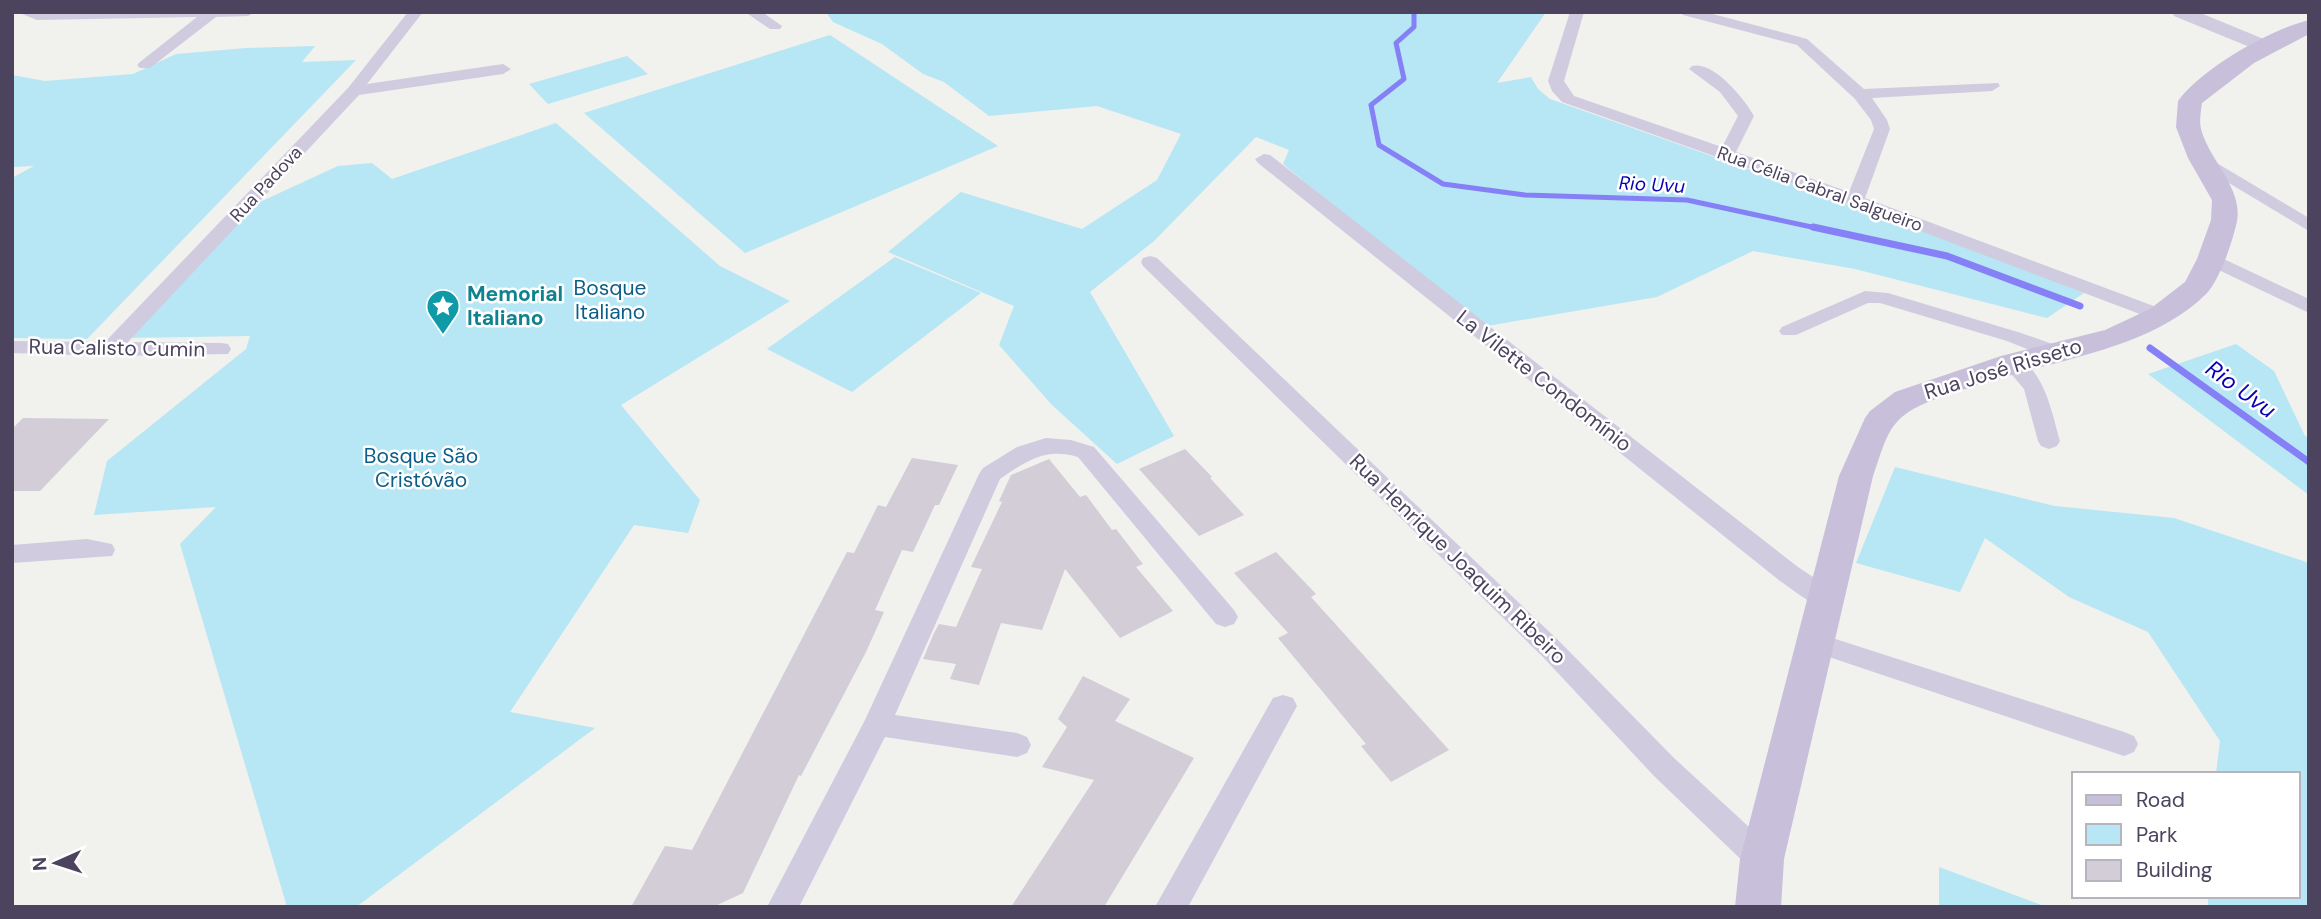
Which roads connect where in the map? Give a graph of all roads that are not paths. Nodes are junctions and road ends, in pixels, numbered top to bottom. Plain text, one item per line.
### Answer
1 (24, 12) edge
2 (248, 12) edge
3 (416, 12) edge
4 (752, 12) edge
5 (1577, 12) edge
6 (1688, 12) edge
7 (2181, 12) edge
8 (213, 13) edge
9 (775, 26) dead end
10 (2309, 26) edge
11 (2264, 46) junction
12 (145, 65) dead end
13 (503, 69) dead end
14 (1697, 69) dead end
15 (1992, 86) dead end
16 (354, 91) junction
17 (1859, 94) junction
18 (1726, 155) junction
19 (2200, 158) junction
20 (1264, 159) dead end
21 (1855, 200) junction
22 (2309, 226) edge
23 (2211, 259) junction
24 (1150, 262) dead end
25 (2309, 307) edge
26 (2160, 316) junction
27 (1789, 331) dead end
28 (12, 347) edge
29 (221, 349) dead end
30 (109, 350) junction
31 (2054, 352) junction
32 (2012, 363) junction
33 (2049, 441) dead end
34 (103, 550) dead end
35 (12, 554) edge
36 (1827, 599) junction
37 (1225, 617) dead end
38 (1817, 643) junction
39 (1283, 706) dead end
40 (877, 724) junction
41 (1017, 744) dead end
42 (2124, 744) dead end
43 (1762, 859) junction
44 (783, 907) edge
45 (1171, 907) edge
46 (1758, 907) edge

1 - 8 street
2 - 8 street
3 - 16 street, Rua Padova
4 - 9 street
5 - 18 street, Rua Célia Cabral Salgueiro
6 - 17 street
7 - 11 street
8 - 12 street
10 - 11 main road, Rua José Risseto
11 - 19 main road, Rua José Risseto
13 - 16 street
14 - 18 street
15 - 17 street
16 - 30 street, Rua Padova
17 - 21 street
18 - 21 street, Rua Célia Cabral Salgueiro
19 - 22 street
19 - 23 main road, Rua José Risseto
20 - 36 street, La Vilette Condomínio
21 - 26 street, Rua Célia Cabral Salgueiro
23 - 25 street
23 - 26 main road, Rua José Risseto
24 - 43 street, Rua Henrique Joaquim Ribeiro
26 - 31 main road, Rua José Risseto
27 - 31 street
28 - 30 street, Rua Calisto Cumin
29 - 30 street, Rua Calisto Cumin
31 - 32 main road, Rua José Risseto
32 - 33 street
32 - 36 main road, Rua José Risseto
34 - 35 street
36 - 38 main road, Rua José Risseto
37 - 40 street
38 - 42 street
38 - 43 main road, Rua José Risseto
39 - 45 street
40 - 41 street
40 - 44 street
43 - 46 main road, Rua José Risseto

